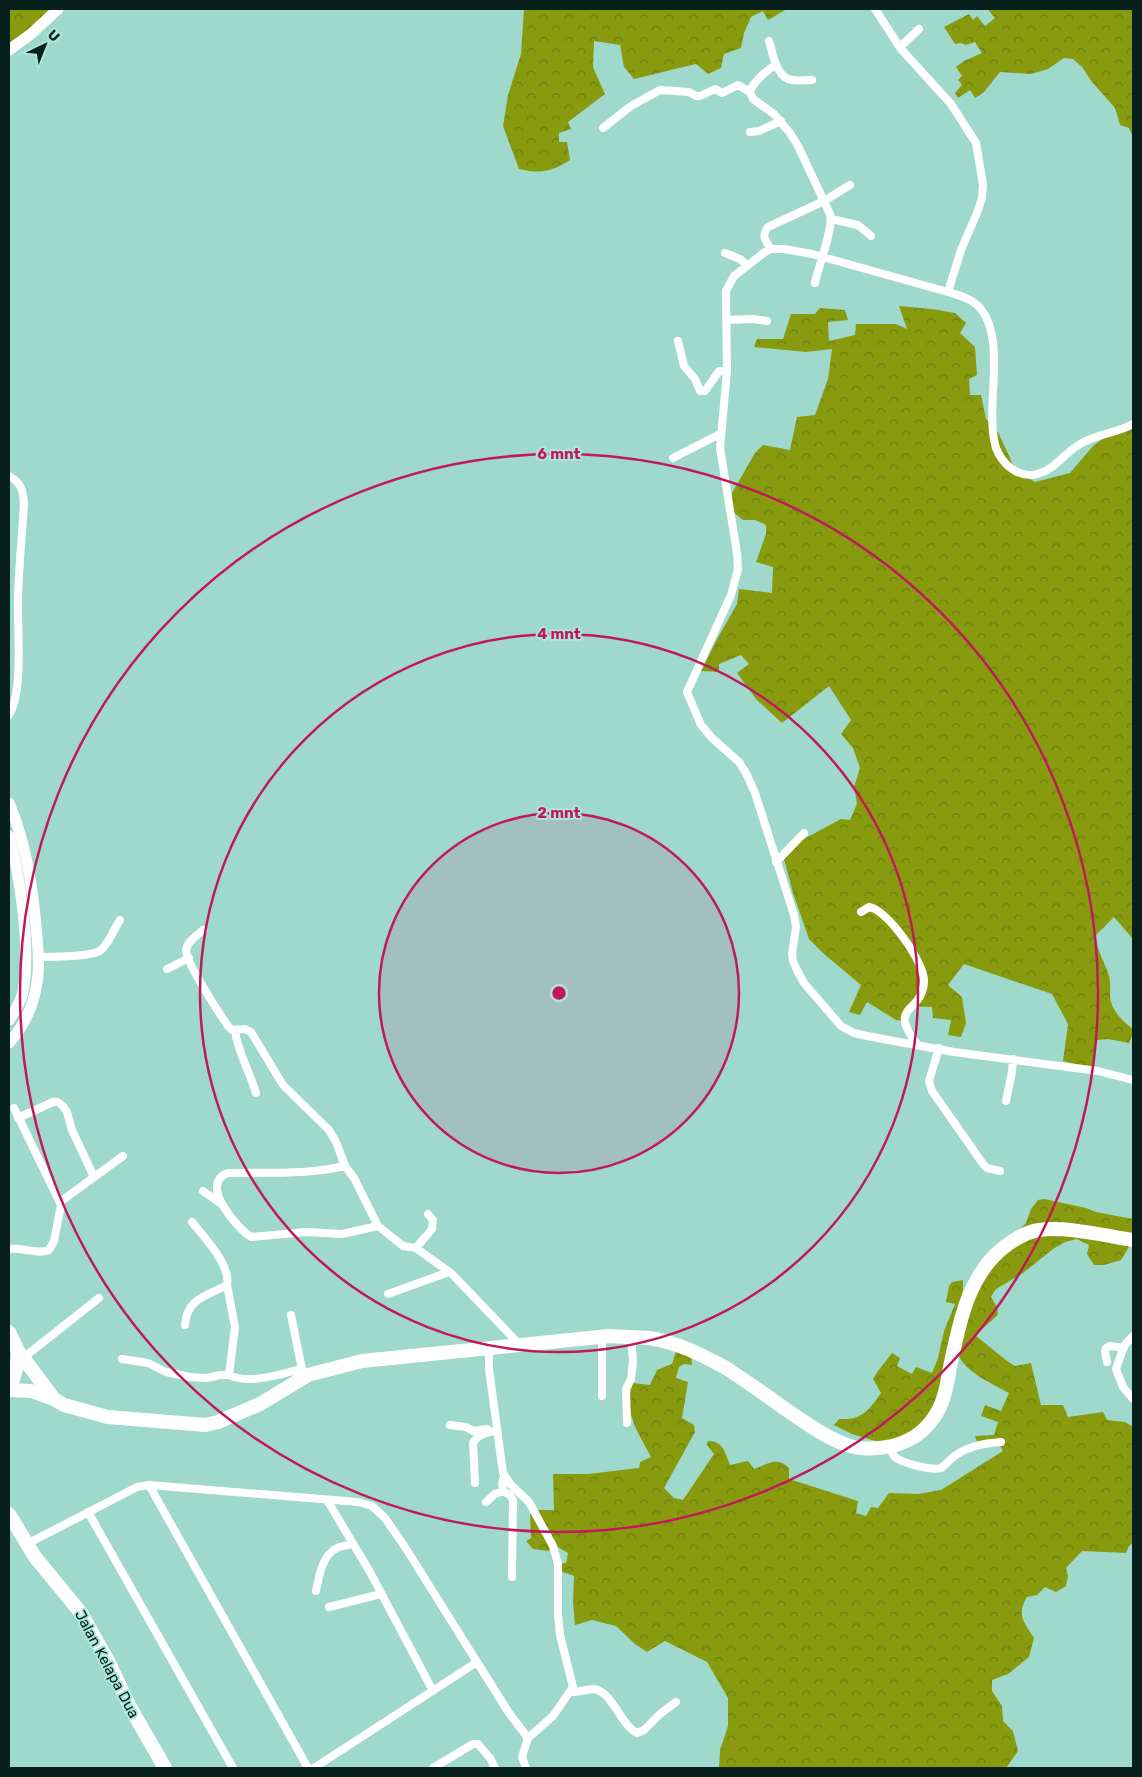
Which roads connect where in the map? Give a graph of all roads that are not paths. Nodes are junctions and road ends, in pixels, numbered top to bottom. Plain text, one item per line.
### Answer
1 (58, 9) edge
2 (875, 9) edge
3 (919, 29) dead end
4 (769, 41) dead end
5 (900, 47) junction
6 (9, 50) edge
7 (776, 65) junction
8 (812, 80) dead end
9 (750, 92) junction
10 (781, 121) junction
11 (603, 128) dead end
12 (750, 132) dead end
13 (850, 185) dead end
14 (824, 201) junction
15 (831, 218) junction
16 (871, 236) dead end
17 (771, 248) junction
18 (725, 253) dead end
19 (822, 257) junction
20 (747, 265) junction
21 (815, 283) dead end
22 (948, 292) junction
23 (726, 320) junction
24 (768, 321) dead end
25 (678, 341) dead end
26 (726, 371) junction
27 (1133, 424) edge
28 (720, 434) junction
29 (673, 458) dead end
30 (9, 476) edge
31 (9, 715) edge
32 (9, 803) edge
33 (804, 833) dead end
34 (9, 836) edge
35 (776, 862) junction
36 (861, 912) dead end
37 (120, 920) dead end
38 (203, 930) dead end
39 (38, 957) junction
40 (189, 958) junction
41 (167, 969) dead end
42 (9, 1020) edge
43 (235, 1031) junction
44 (9, 1043) edge
45 (918, 1044) junction
46 (939, 1048) junction
47 (1012, 1059) junction
48 (1133, 1080) edge
49 (256, 1093) dead end
50 (1006, 1101) dead end
51 (14, 1108) dead end
52 (18, 1118) junction
53 (123, 1156) dead end
54 (345, 1166) junction
55 (1000, 1171) dead end
56 (94, 1178) junction
57 (203, 1191) dead end
58 (60, 1202) junction
59 (222, 1205) junction
60 (428, 1214) dead end
61 (192, 1222) dead end
62 (378, 1226) junction
63 (1133, 1240) edge
64 (416, 1248) junction
65 (9, 1250) edge
66 (449, 1272) junction
67 (227, 1285) junction
68 (388, 1294) dead end
69 (98, 1298) dead end
70 (292, 1315) dead end
71 (185, 1325) dead end
72 (9, 1332) edge
73 (1133, 1336) edge
74 (602, 1337) junction
75 (631, 1337) junction
76 (520, 1345) junction
77 (489, 1348) junction
78 (1124, 1348) junction
79 (20, 1355) junction
80 (122, 1359) dead end
81 (1107, 1362) dead end
82 (305, 1372) junction
83 (229, 1375) junction
84 (9, 1390) edge
85 (602, 1396) dead end
86 (54, 1399) junction
87 (1133, 1399) edge
88 (627, 1423) dead end
89 (450, 1425) dead end
90 (496, 1429) junction
91 (1001, 1442) dead end
92 (890, 1446) junction
93 (504, 1477) junction
94 (475, 1483) dead end
95 (149, 1485) junction
96 (503, 1491) junction
97 (327, 1500) junction
98 (486, 1502) dead end
99 (88, 1512) junction
100 (9, 1514) edge
101 (27, 1544) junction
102 (353, 1544) junction
103 (512, 1577) dead end
104 (316, 1591) dead end
105 (381, 1594) junction
106 (329, 1607) dead end
107 (477, 1662) junction
108 (433, 1691) junction
109 (571, 1692) junction
110 (676, 1702) dead end
111 (528, 1738) junction
112 (164, 1768) edge
113 (234, 1768) edge
114 (308, 1768) edge
115 (314, 1768) edge
116 (434, 1768) edge
117 (495, 1768) edge
118 (526, 1768) edge

1 - 6 street
2 - 5 street
3 - 5 street
4 - 7 street
5 - 22 street
7 - 8 street
7 - 9 street
9 - 10 street
9 - 11 street
10 - 12 street
10 - 14 street
13 - 14 street
14 - 15 street
14 - 17 street
15 - 16 street
15 - 19 street
17 - 19 street
17 - 20 street
18 - 20 street
19 - 21 street
19 - 22 street
20 - 23 street
22 - 27 street
23 - 24 street
23 - 26 street
25 - 26 street
26 - 28 street
28 - 29 street
28 - 35 street
30 - 31 street
32 - 39 street
33 - 35 street
34 - 42 street
35 - 45 street
36 - 45 street
37 - 39 street
38 - 40 street
39 - 44 street
40 - 41 street
40 - 43 street
43 - 49 street
43 - 54 street
45 - 46 street
46 - 47 street
46 - 55 street
47 - 48 street
47 - 50 street
51 - 52 street
52 - 56 street
52 - 58 street
53 - 56 street
54 - 59 street
54 - 62 street
56 - 58 street
57 - 59 street
58 - 65 street
59 - 62 street
60 - 64 street
61 - 67 street
62 - 64 street
63 - 92 highway
64 - 66 street
66 - 68 street
66 - 76 street
67 - 71 street
67 - 83 street
69 - 79 street
70 - 82 street
72 - 79 highway
73 - 78 street
74 - 75 highway
74 - 76 highway
74 - 85 street
75 - 88 street
75 - 92 highway
76 - 77 highway
77 - 82 highway
77 - 90 street
78 - 81 street
78 - 87 street
79 - 84 highway
79 - 86 highway
80 - 83 street
82 - 83 street
82 - 86 highway
84 - 86 highway
89 - 90 street
90 - 93 street
90 - 94 street
91 - 92 street
93 - 96 street
93 - 109 street
95 - 97 street
95 - 99 street
95 - 114 street
96 - 98 street
96 - 103 street
97 - 102 street
97 - 107 street
99 - 101 street
99 - 113 street
100 - 101 highway, Jalan Kelapa Dua
101 - 112 highway, Jalan Kelapa Dua
102 - 104 street
102 - 105 street
105 - 106 street
105 - 108 street
107 - 108 street
107 - 111 street
108 - 115 street
109 - 110 street
109 - 111 street
111 - 118 street
116 - 117 street

